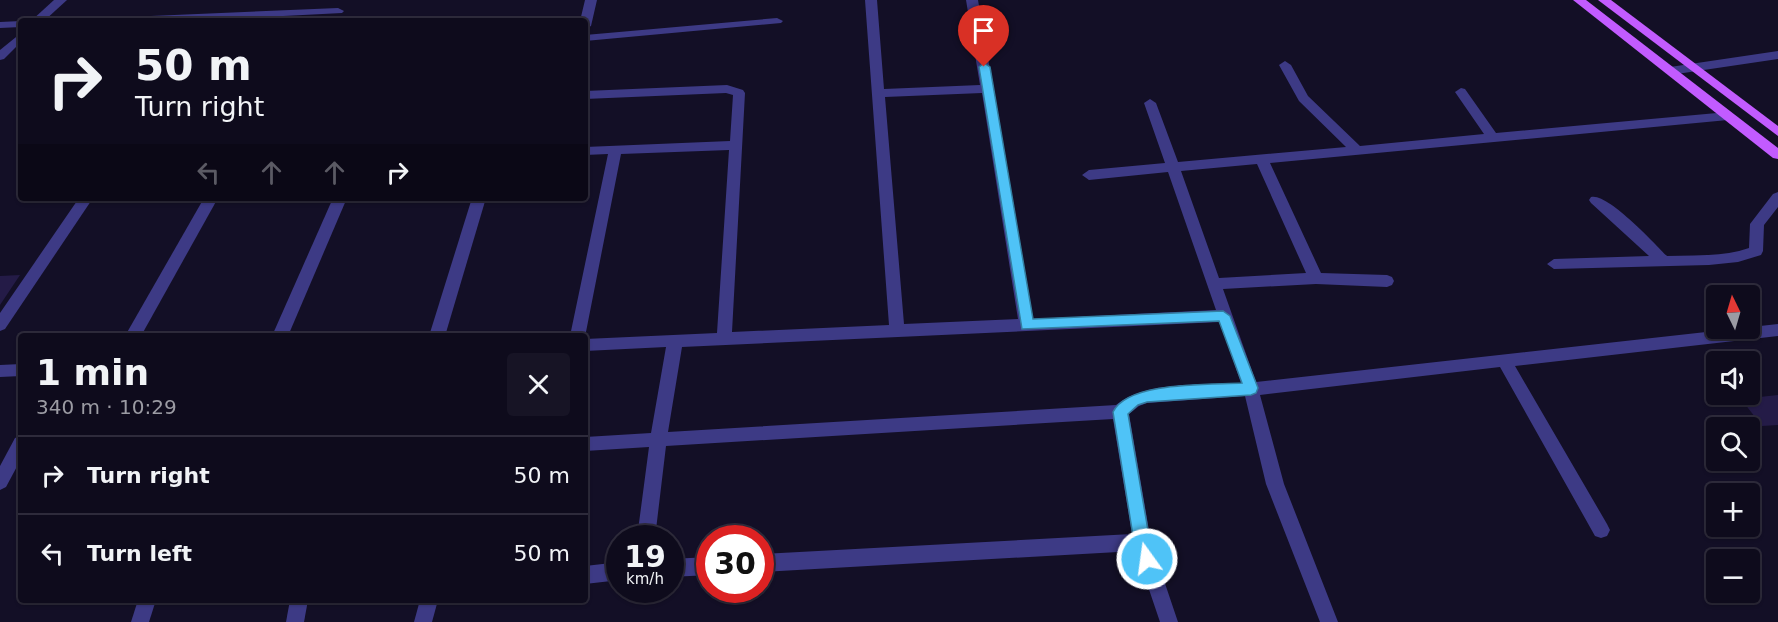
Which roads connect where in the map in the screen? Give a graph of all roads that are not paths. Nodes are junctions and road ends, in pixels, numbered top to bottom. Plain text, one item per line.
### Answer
1 (62, 0) edge
2 (591, 0) edge
3 (871, 0) edge
4 (972, 0) edge
5 (1578, 0) edge
6 (1604, 0) edge
7 (338, 11) dead end
8 (41, 18) edge
9 (174, 18) edge
10 (587, 18) edge
11 (777, 21) dead end
12 (18, 24) edge
13 (0, 25) edge
14 (588, 38) edge
15 (18, 39) edge
16 (1778, 55) edge
17 (0, 56) edge
18 (1285, 65) dead end
19 (1693, 67) junction
20 (1670, 71) junction
21 (988, 89) junction
22 (1461, 92) dead end
23 (878, 93) junction
24 (588, 94) edge
25 (1150, 104) dead end
26 (1728, 116) junction
27 (1778, 132) edge
28 (1493, 138) junction
29 (736, 145) junction
30 (615, 150) junction
31 (588, 151) edge
32 (1358, 151) junction
33 (1778, 155) edge
34 (1262, 160) junction
35 (1175, 169) junction
36 (1089, 175) dead end
37 (1778, 197) edge
38 (1596, 200) dead end
39 (84, 201) edge
40 (209, 201) edge
41 (339, 201) edge
42 (478, 201) edge
43 (1663, 261) junction
44 (1554, 264) dead end
45 (1317, 278) junction
46 (1387, 281) dead end
47 (1213, 284) junction
48 (1223, 316) junction
49 (0, 325) edge
50 (1027, 325) junction
51 (1778, 330) edge
52 (897, 331) junction
53 (136, 333) edge
54 (281, 333) edge
55 (437, 333) edge
56 (579, 333) edge
57 (724, 339) junction
58 (675, 341) junction
59 (588, 345) edge
60 (1504, 360) junction
61 (18, 370) edge
62 (0, 371) edge
63 (1251, 388) junction
64 (1120, 412) junction
65 (658, 440) junction
66 (588, 444) edge
67 (18, 449) edge
68 (0, 482) edge
69 (648, 525) edge
70 (1601, 530) dead end
71 (1142, 542) junction
72 (774, 562) edge
73 (606, 572) edge
74 (588, 574) edge
75 (146, 603) edge
76 (298, 603) edge
77 (428, 603) edge
78 (140, 622) edge
79 (295, 622) edge
80 (423, 622) edge
81 (1169, 622) edge
82 (1329, 622) edge

1 - 8 street
2 - 10 street
3 - 23 street
4 - 21 street
5 - 20 main road
6 - 19 main road
7 - 9 street
11 - 14 street
12 - 13 street
15 - 17 street
16 - 19 street
18 - 32 street
19 - 20 street
19 - 27 main road
20 - 26 main road
21 - 23 street
21 - 50 street
22 - 28 street
23 - 52 street
24 - 29 street
25 - 35 street
26 - 28 street
26 - 33 main road
28 - 32 street
29 - 30 street
29 - 57 street
30 - 31 street
30 - 56 street
32 - 34 street
34 - 35 street
34 - 45 street
35 - 36 street
35 - 47 street
37 - 43 street
38 - 43 street
39 - 49 street
40 - 53 street
41 - 54 street
42 - 55 street
43 - 44 street
45 - 46 street
45 - 47 street
47 - 48 street
48 - 50 street
48 - 63 street
50 - 52 street
51 - 60 street
52 - 57 street
57 - 58 street
58 - 59 street
58 - 65 street
60 - 63 street
60 - 70 street
61 - 62 street
63 - 64 street
63 - 82 street
64 - 65 street
64 - 71 street
65 - 66 street
65 - 69 street
67 - 68 street
71 - 72 street
71 - 81 street
73 - 74 street
75 - 78 street
76 - 79 street
77 - 80 street

